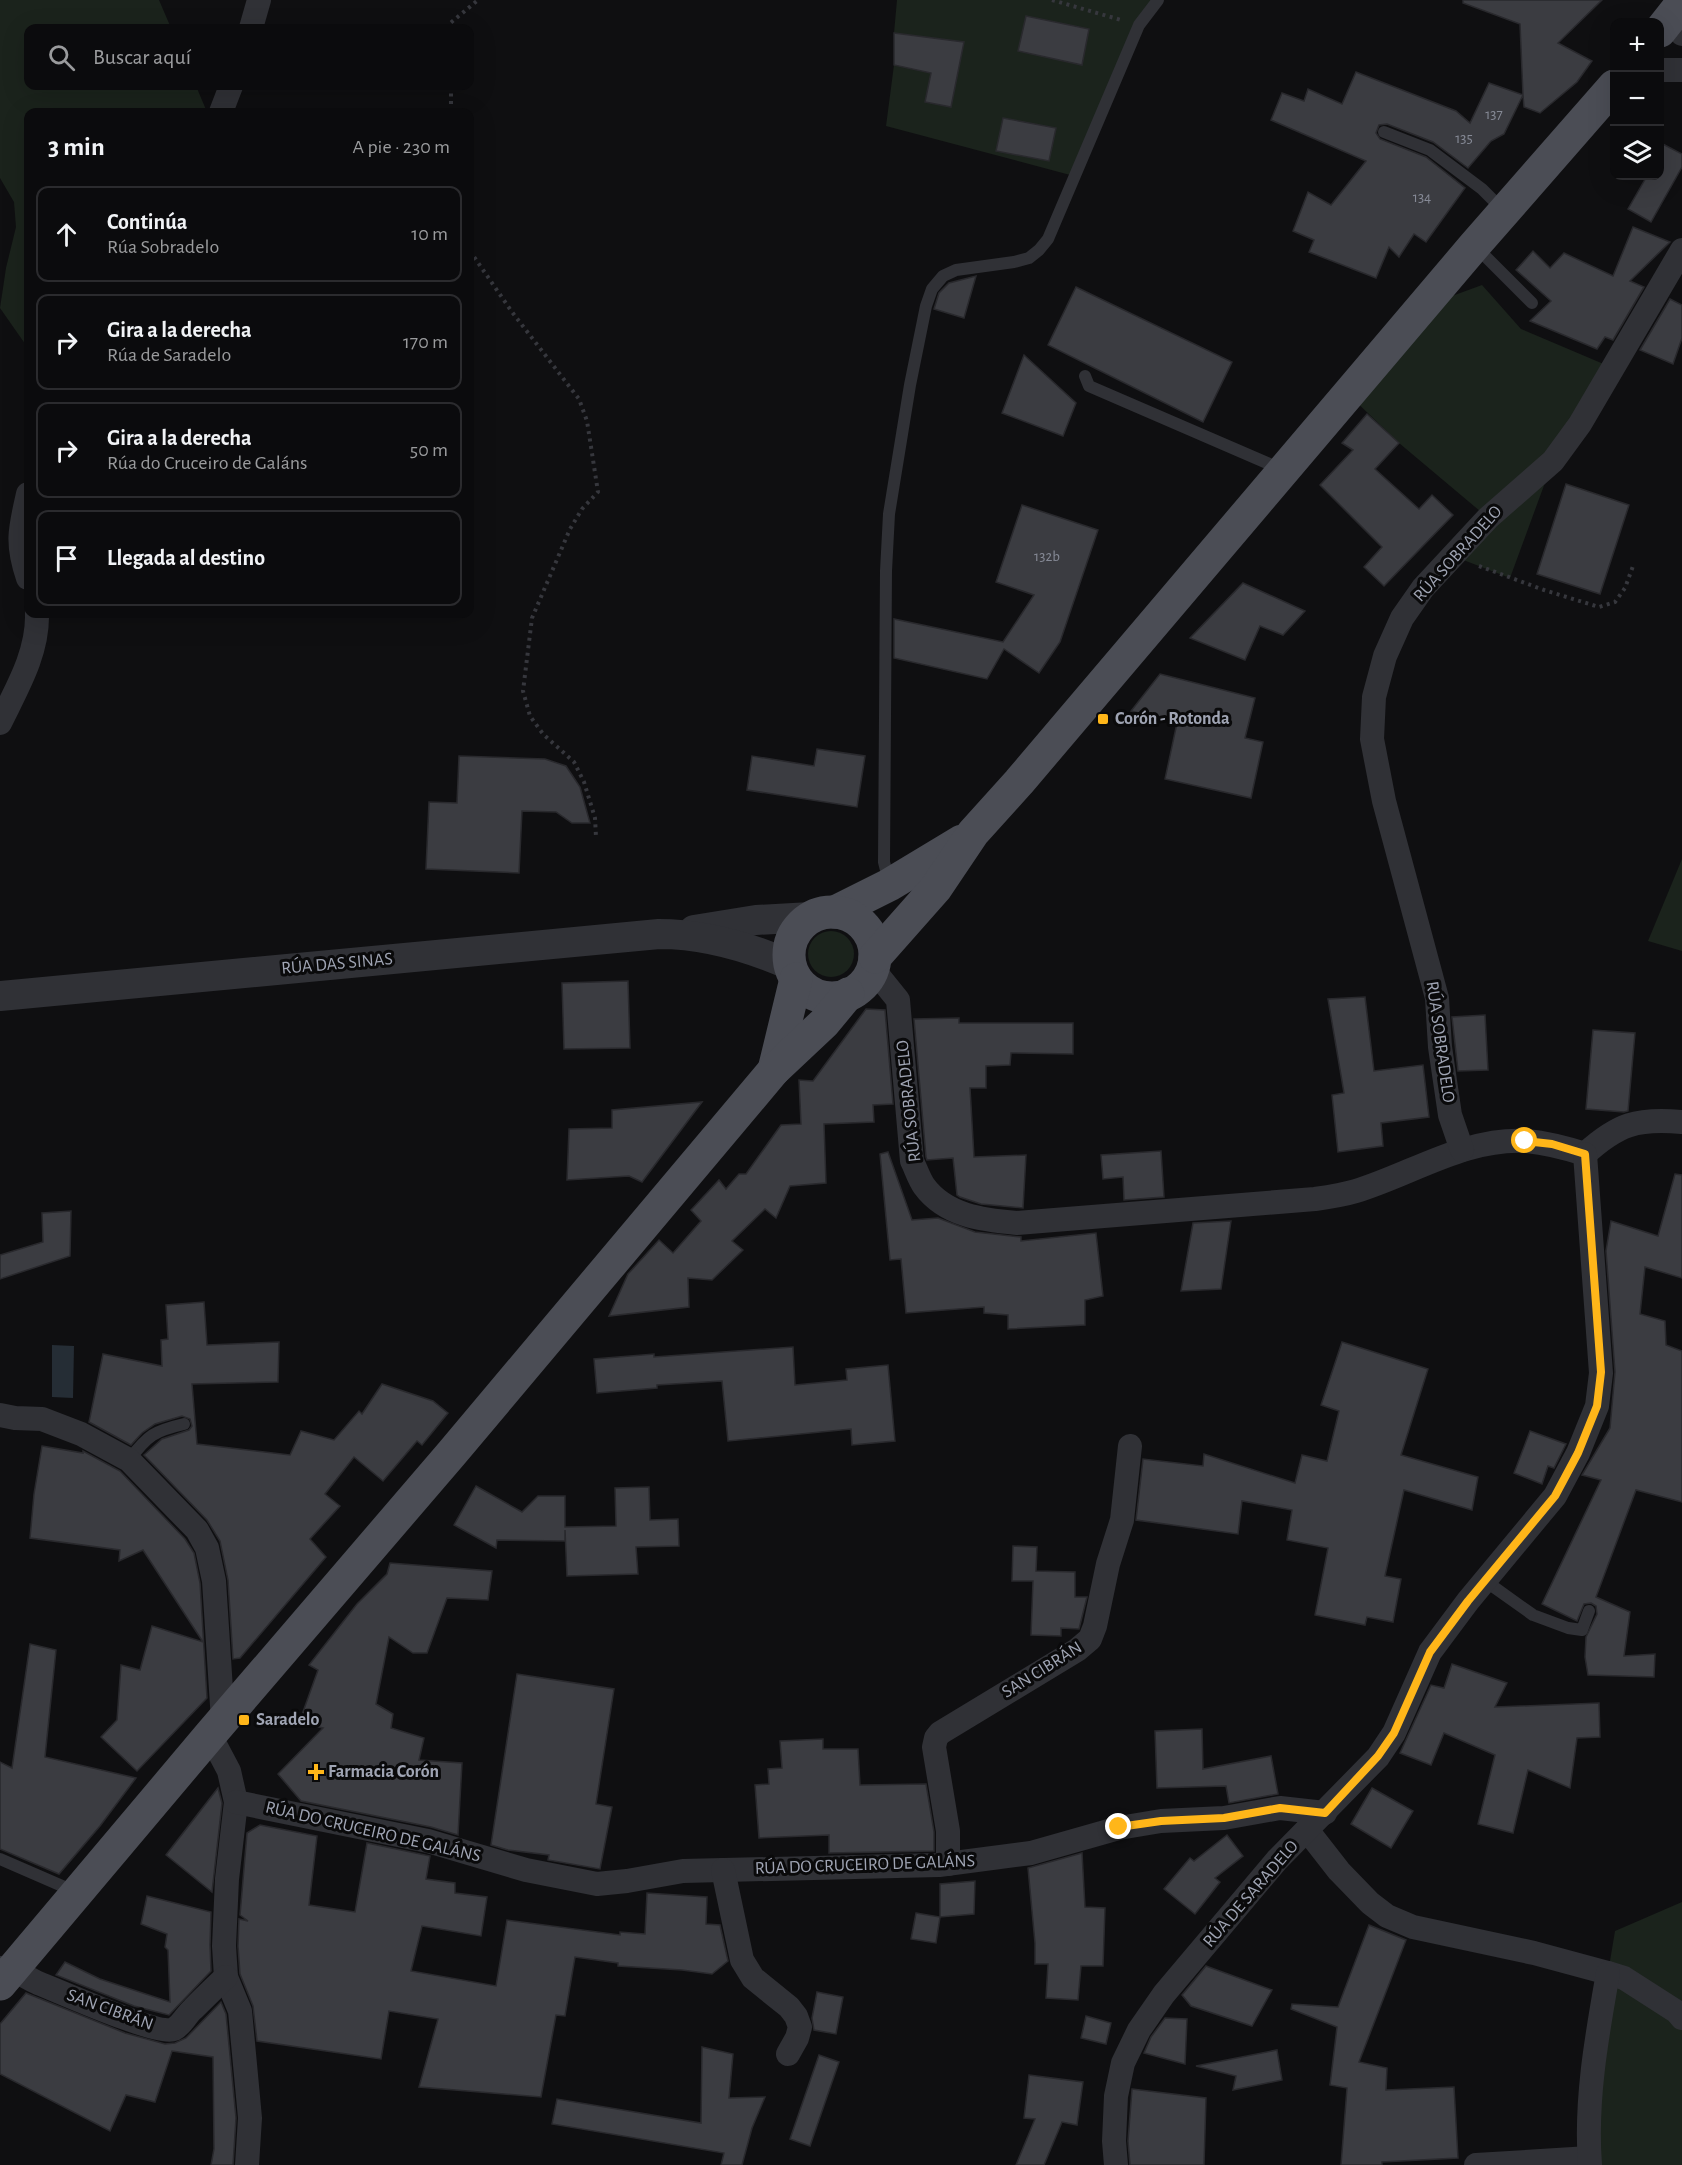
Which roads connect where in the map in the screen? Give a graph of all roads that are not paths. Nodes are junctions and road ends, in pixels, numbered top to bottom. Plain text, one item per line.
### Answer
1 (259, 0) edge
2 (1158, 0) edge
3 (252, 24) edge
4 (1664, 70) edge
5 (1682, 70) edge
6 (229, 90) edge
7 (1610, 91) edge
8 (223, 108) edge
9 (1384, 132) dead end
10 (1504, 211) junction
11 (1474, 246) junction
12 (1682, 250) edge
13 (1532, 303) dead end
14 (1085, 376) dead end
15 (1283, 470) junction
16 (24, 512) edge
17 (24, 565) edge
18 (37, 618) edge
19 (0, 723) edge
20 (973, 833) junction
21 (889, 885) junction
22 (823, 914) junction
23 (673, 934) junction
24 (874, 963) junction
25 (793, 972) junction
26 (848, 994) junction
27 (0, 996) edge
28 (774, 1071) junction
29 (1682, 1122) edge
30 (1462, 1150) junction
31 (1585, 1154) junction
32 (0, 1415) edge
33 (184, 1424) dead end
34 (1131, 1446) dead end
35 (129, 1460) junction
36 (1484, 1580) junction
37 (1589, 1611) dead end
38 (217, 1728) junction
39 (236, 1802) junction
40 (1325, 1813) junction
41 (1307, 1830) junction
42 (0, 1859) edge
43 (948, 1864) junction
44 (723, 1870) junction
45 (77, 1893) junction
46 (1608, 1973) junction
47 (4, 1974) edge
48 (226, 1977) junction
49 (1682, 2018) edge
50 (788, 2054) dead end
51 (1589, 2162) edge
52 (247, 2165) edge
53 (1116, 2165) edge
54 (1476, 2165) edge

1 - 3 street
2 - 21 lane
4 - 5 street
6 - 8 street
7 - 10 main road
9 - 10 lane
10 - 11 main road
11 - 13 lane
11 - 15 main road
12 - 30 street, RÚA SOBRADELO
14 - 15 lane
15 - 20 main road
16 - 17 street
18 - 19 street
20 - 21 main road
20 - 24 main road
21 - 22 main road
22 - 23 street, RÚA DAS SINAS
22 - 24 main road
22 - 25 main road
23 - 25 street, RÚA DAS SINAS
23 - 27 street, RÚA DAS SINAS
24 - 26 main road
24 - 30 street, RÚA SOBRADELO
25 - 26 main road
25 - 28 main road
26 - 28 main road
28 - 38 main road
29 - 31 street
30 - 31 street, RÚA SOBRADELO
31 - 36 street, RÚA DE SARADELO
32 - 35 street
33 - 35 lane
34 - 43 street, SAN CIBRÁN
35 - 38 street
36 - 37 lane
36 - 40 street, RÚA DE SARADELO
38 - 39 street
38 - 45 main road
39 - 44 street, RÚA DO CRUCEIRO DE GALÁNS
39 - 48 street
40 - 41 street, RÚA DE SARADELO
40 - 43 street, RÚA DO CRUCEIRO DE GALÁNS
41 - 46 street
41 - 53 street, RÚA DE SARADELO
42 - 45 lane
43 - 44 street, RÚA DO CRUCEIRO DE GALÁNS
44 - 50 street
45 - 47 main road
46 - 49 street
46 - 51 street
47 - 48 street, SAN CIBRÁN
48 - 52 street
51 - 54 street

